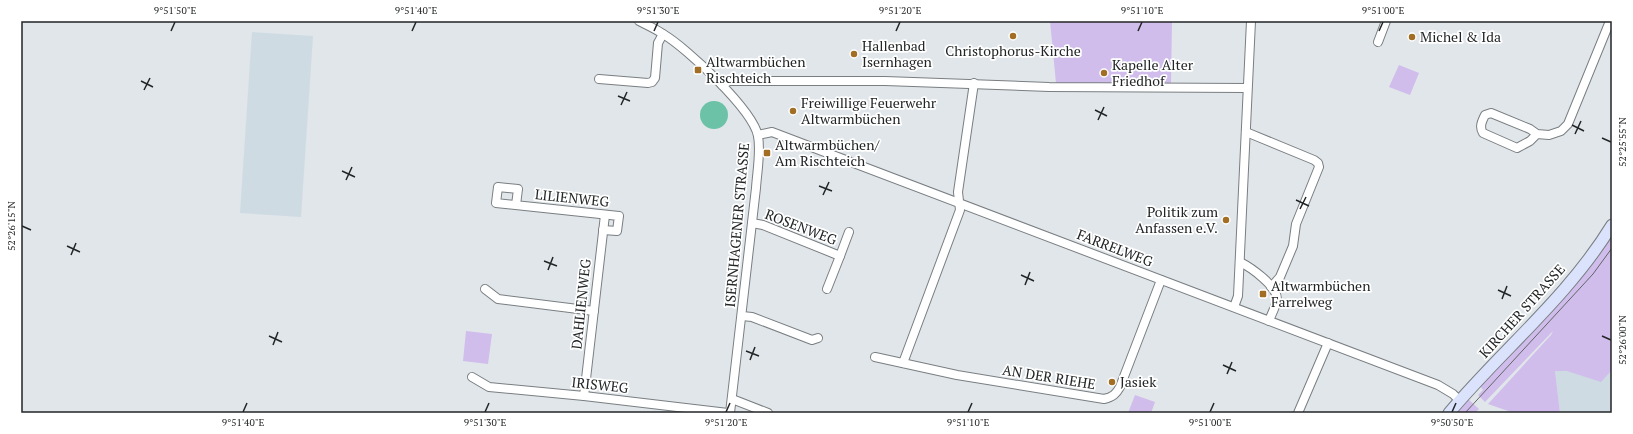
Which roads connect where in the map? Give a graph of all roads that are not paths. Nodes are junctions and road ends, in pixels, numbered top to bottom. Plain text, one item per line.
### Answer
1 (639, 21) edge
2 (1250, 21) edge
3 (1386, 21) edge
4 (1610, 21) edge
5 (663, 34) junction
6 (1378, 42) dead end
7 (599, 79) dead end
8 (974, 84) junction
9 (722, 85) junction
10 (1247, 88) junction
11 (1246, 132) junction
12 (1537, 134) junction
13 (758, 135) junction
14 (959, 203) junction
15 (516, 205) dead end
16 (605, 215) junction
17 (752, 223) junction
18 (1612, 225) edge
19 (603, 230) junction
20 (849, 232) dead end
21 (840, 256) junction
22 (1240, 262) junction
23 (1161, 280) junction
24 (1271, 287) junction
25 (485, 289) dead end
26 (827, 289) dead end
27 (1234, 308) junction
28 (594, 311) junction
29 (742, 316) junction
30 (1269, 321) junction
31 (818, 338) dead end
32 (1328, 343) junction
33 (875, 357) dead end
34 (903, 363) junction
35 (472, 377) dead end
36 (584, 396) junction
37 (732, 399) junction
38 (1460, 401) junction
39 (729, 413) edge
40 (768, 413) edge
41 (1298, 413) edge
42 (1449, 413) edge

1 - 5 street, ISERNHAGENER STRASSE
2 - 10 street
3 - 6 street
4 - 12 street
5 - 7 street
5 - 9 street, ISERNHAGENER STRASSE
8 - 9 street
8 - 10 street
8 - 14 street
9 - 13 street, ISERNHAGENER STRASSE
10 - 11 street
11 - 22 street
11 - 24 street
12 - 12 street
13 - 14 street, FARRELWEG
13 - 17 street, ISERNHAGENER STRASSE
14 - 23 street, FARRELWEG
14 - 34 street
15 - 16 street, LILIENWEG
16 - 19 street, DAHLIENWEG
16 - 19 street, LILIENWEG
17 - 21 street, ROSENWEG
17 - 29 street, ISERNHAGENER STRASSE
18 - 38 main road, KIRCHER STRASSE
19 - 28 street, DAHLIENWEG
20 - 21 street, ROSENWEG
21 - 26 street, ROSENWEG
22 - 24 street
22 - 27 street
23 - 27 street, FARRELWEG
23 - 34 street, AN DER RIEHE
24 - 30 street
25 - 28 street
27 - 30 street, FARRELWEG
28 - 36 street, DAHLIENWEG
29 - 31 street
29 - 37 street, ISERNHAGENER STRASSE
30 - 32 street, FARRELWEG
32 - 38 street, FARRELWEG
32 - 41 street
33 - 34 street, AN DER RIEHE
35 - 36 street, IRISWEG
36 - 39 street, IRISWEG
37 - 39 street, ISERNHAGENER STRASSE
37 - 40 street
38 - 42 main road, KIRCHER STRASSE

